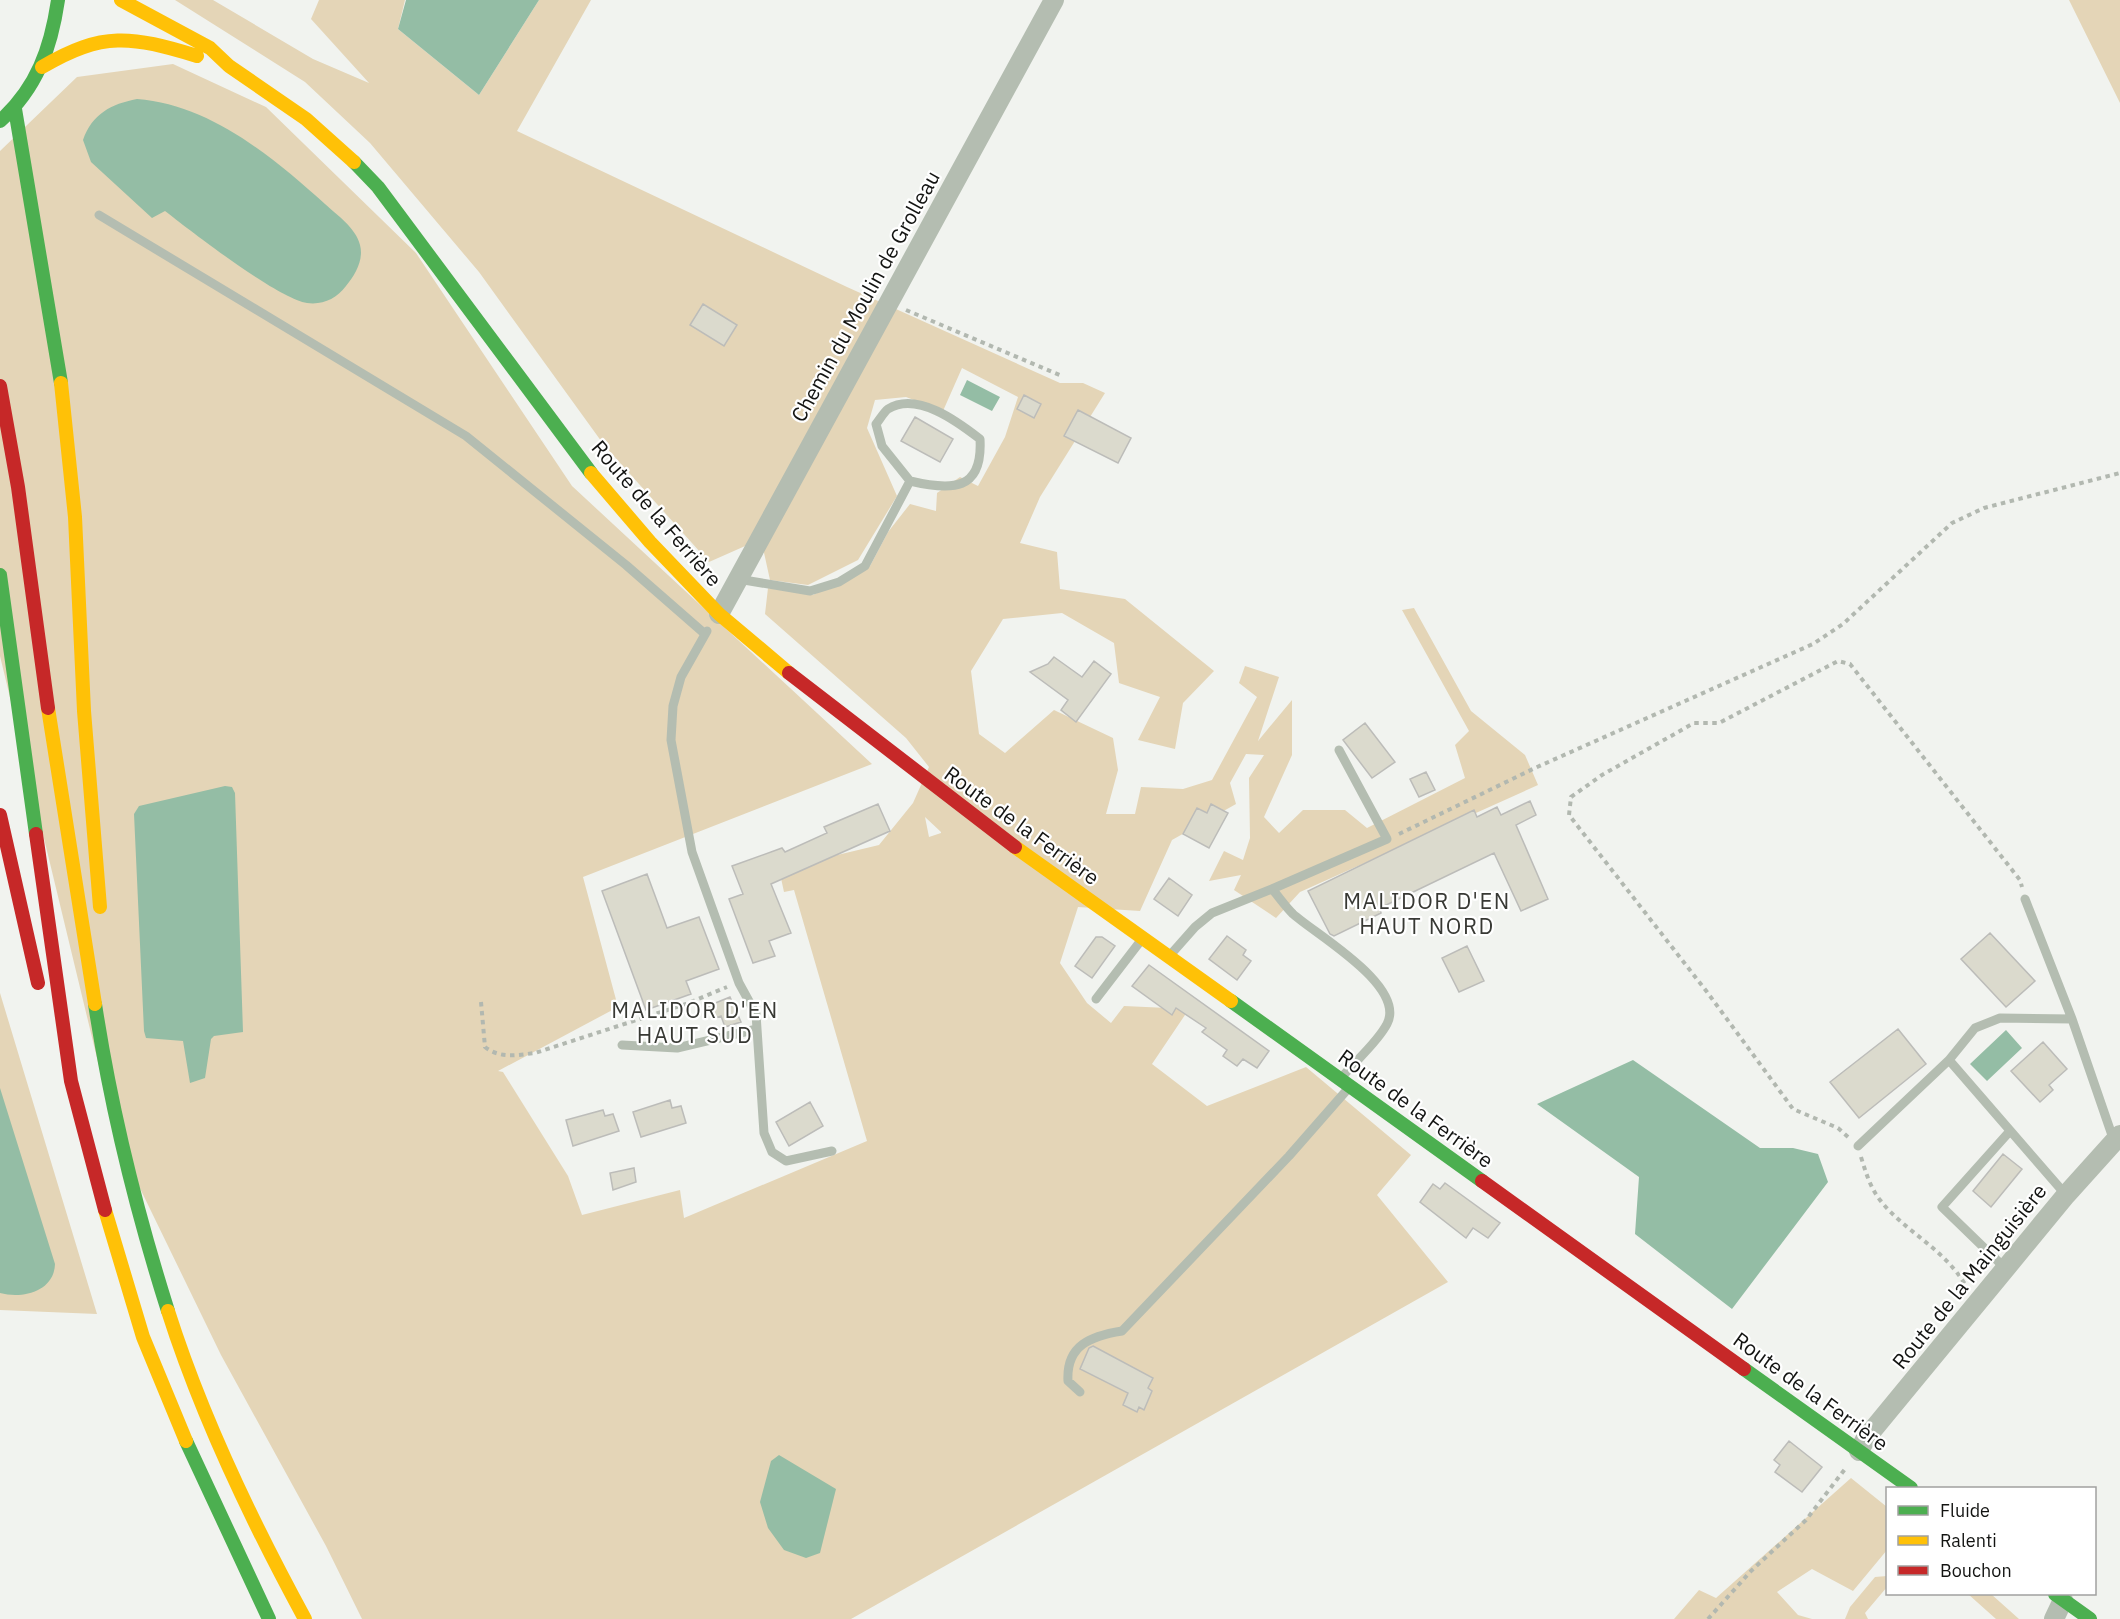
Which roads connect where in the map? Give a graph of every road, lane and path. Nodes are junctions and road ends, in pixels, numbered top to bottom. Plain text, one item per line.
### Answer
1 (58, 0) edge
2 (121, 0) edge
3 (1054, 0) edge
4 (229, 66) junction
5 (42, 67) junction
6 (15, 109) junction
7 (0, 121) edge
8 (99, 215) dead end
9 (889, 302) junction
10 (1062, 376) dead end
11 (0, 386) edge
12 (2120, 473) edge
13 (910, 481) junction
14 (0, 575) edge
15 (738, 579) junction
16 (719, 614) junction
17 (705, 634) junction
18 (1339, 750) dead end
19 (0, 815) edge
20 (1387, 839) junction
21 (1272, 889) junction
22 (2025, 898) joint
23 (101, 922) dead end
24 (1142, 939) junction
25 (1169, 957) junction
26 (105, 969) dead end
27 (739, 983) junction
28 (1096, 999) dead end
29 (481, 1002) dead end
30 (97, 1015) junction
31 (2072, 1019) junction
32 (758, 1029) junction
33 (622, 1045) dead end
34 (1949, 1060) junction
35 (71, 1081) junction
36 (1345, 1083) junction
37 (2010, 1131) junction
38 (2117, 1138) edge
39 (1858, 1146) junction
40 (832, 1151) dead end
41 (2066, 1195) junction
42 (2006, 1269) junction
43 (1977, 1305) junction
44 (1080, 1392) dead end
45 (1859, 1451) junction
46 (1910, 1487) edge
47 (2059, 1597) edge
48 (269, 1619) edge
49 (305, 1619) edge
50 (1708, 1619) edge
51 (2054, 1619) edge
52 (2090, 1619) edge

1 - 5 main road
2 - 4 main road, Route de la Ferrière
3 - 9 street, Chemin du Moulin de Grolleau
4 - 5 main road, Route de la Ferrière
4 - 16 main road, Route de la Ferrière
5 - 6 main road
6 - 7 main road
6 - 23 main road
8 - 17 lane
9 - 10 path
9 - 15 street, Chemin du Moulin de Grolleau
11 - 30 main road
12 - 20 path
13 - 13 lane
13 - 15 lane
14 - 35 main road
15 - 16 street, Chemin du Moulin de Grolleau
16 - 17 lane
16 - 24 main road, Route de la Ferrière
17 - 27 lane
18 - 20 lane
19 - 35 main road
20 - 21 lane
21 - 25 lane
21 - 36 lane
22 - 31 lane
22 - 39 path
24 - 25 main road, Route de la Ferrière
24 - 28 lane
25 - 36 main road, Route de la Ferrière
26 - 30 main road
27 - 29 path
27 - 32 lane
30 - 49 main road
31 - 34 lane
31 - 38 lane
32 - 33 lane
32 - 40 lane
34 - 37 lane
34 - 39 lane
35 - 48 main road
36 - 44 lane
36 - 45 main road, Route de la Ferrière
37 - 41 lane
37 - 42 lane
38 - 41 street, Route de la Mainguisière
39 - 43 path
41 - 42 street, Route de la Mainguisière
42 - 43 street, Route de la Mainguisière
43 - 45 street, Route de la Mainguisière
45 - 46 main road, Route de la Ferrière
45 - 50 path
47 - 51 street
47 - 52 main road

